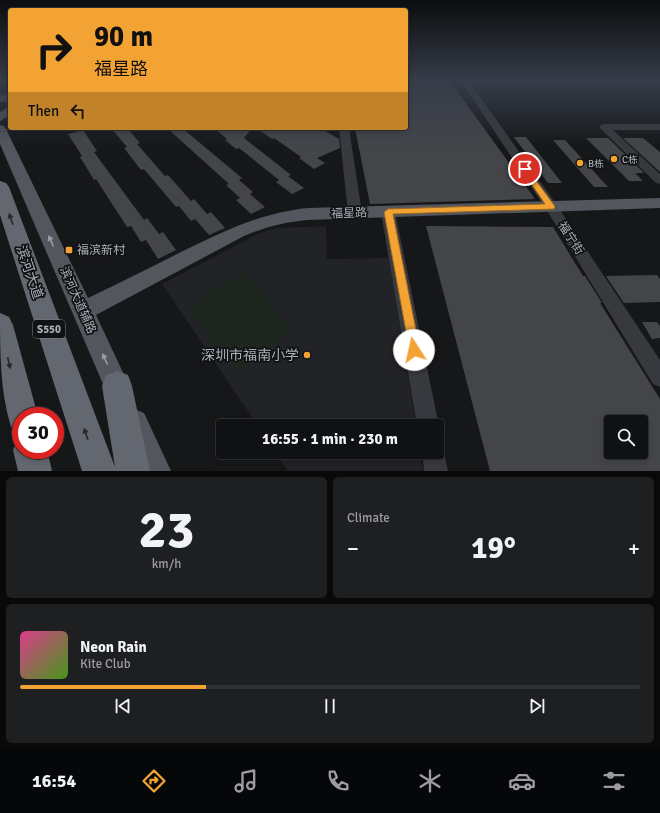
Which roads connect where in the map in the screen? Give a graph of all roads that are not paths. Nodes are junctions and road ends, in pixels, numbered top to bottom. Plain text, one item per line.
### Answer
1 (479, 103) edge
2 (660, 127) edge
3 (0, 129) edge
4 (344, 130) edge
5 (660, 180) edge
6 (0, 187) edge
7 (660, 202) edge
8 (551, 207) junction
9 (388, 212) junction
10 (355, 213) junction
11 (83, 311) junction
12 (0, 325) edge
13 (660, 377) edge
14 (117, 386) junction
15 (20, 407) edge
16 (427, 419) edge
17 (32, 459) edge
18 (434, 459) edge
19 (35, 471) edge
20 (99, 471) edge
21 (133, 471) edge
22 (156, 471) edge
23 (436, 471) edge

1 - 8 street, 福宁街
2 - 5 street
11 -> 3 main road, 滨河大道辅路
4 - 10 street
20 -> 6 highway, 滨河大道 / S550
7 - 8 main road, 福星路
8 - 9 main road, 福星路
8 - 13 street, 福宁街
9 - 10 main road, 福星路
9 - 16 street
10 - 11 main road, 福星路
14 -> 11 main road, 滨河大道辅路
12 -> 15 highway
14 - 21 highway
14 - 22 main road, 滨河大道辅路
17 - 19 highway
18 - 23 street

